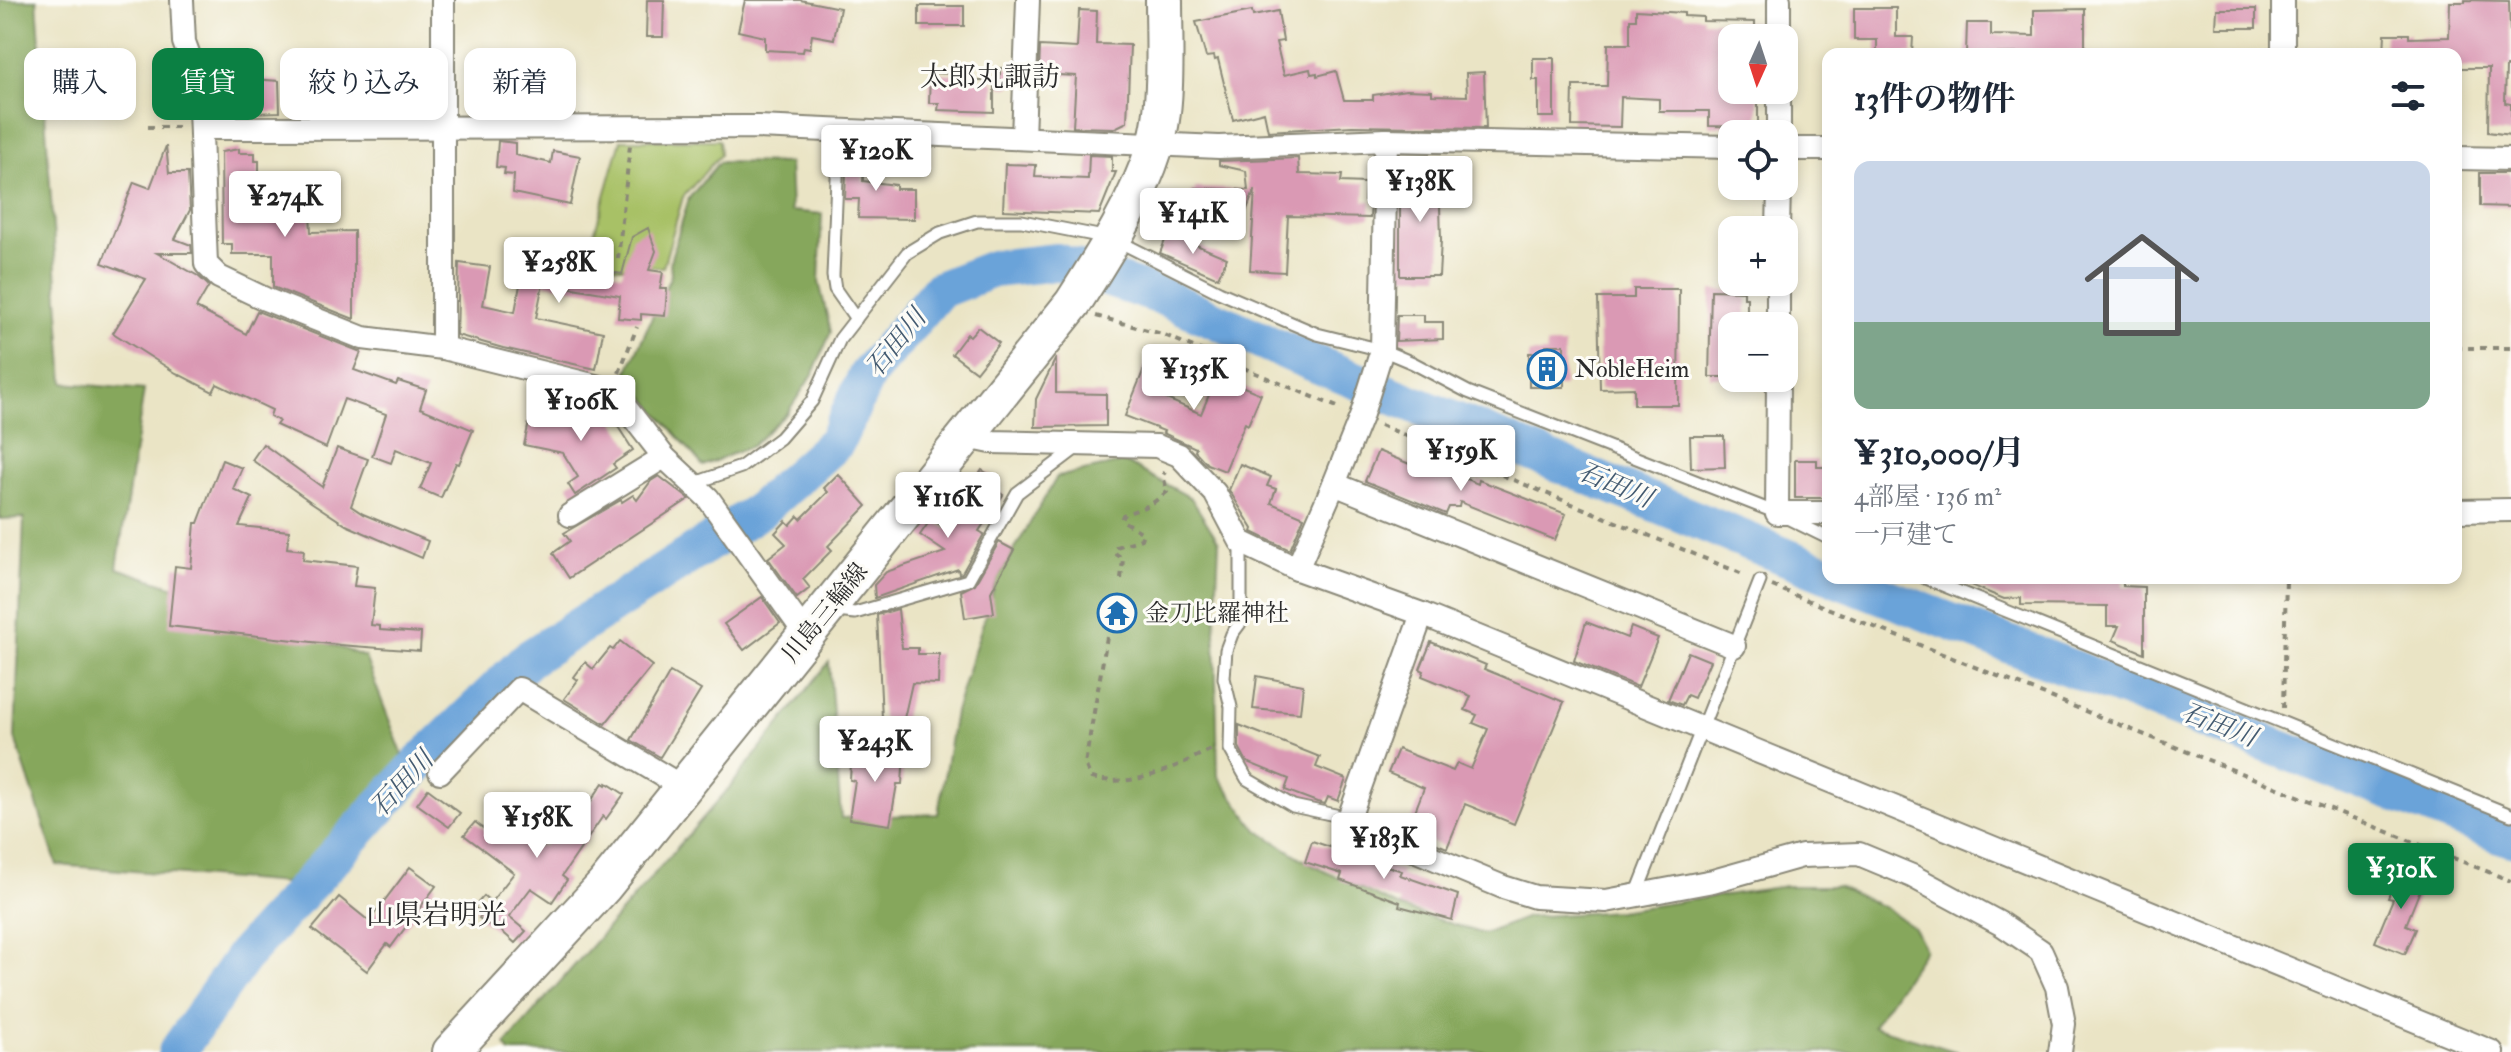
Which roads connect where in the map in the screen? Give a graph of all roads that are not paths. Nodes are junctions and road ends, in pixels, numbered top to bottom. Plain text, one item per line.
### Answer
1 (182, 0) edge
2 (443, 0) edge
3 (1028, 0) edge
4 (1164, 0) edge
5 (1779, 0) edge
6 (2283, 0) edge
7 (1779, 24) edge
8 (2283, 48) edge
9 (444, 127) junction
10 (202, 128) junction
11 (839, 130) junction
12 (1023, 138) junction
13 (1386, 140) junction
14 (1156, 144) junction
15 (1718, 147) edge
16 (1798, 149) edge
17 (1822, 149) edge
18 (2462, 158) edge
19 (2511, 159) edge
20 (1111, 244) junction
21 (856, 319) junction
22 (443, 348) junction
23 (1382, 350) junction
24 (1778, 392) edge
25 (967, 437) junction
26 (1079, 445) junction
27 (664, 457) junction
28 (1334, 484) junction
29 (700, 491) junction
30 (2511, 510) edge
31 (2462, 511) edge
32 (1777, 513) junction
33 (1822, 513) edge
34 (570, 515) dead end
35 (1822, 535) edge
36 (1241, 542) junction
37 (1297, 569) junction
38 (1760, 581) road end
39 (1940, 584) edge
40 (1422, 614) junction
41 (817, 623) junction
42 (1734, 646) junction
43 (1701, 727) junction
44 (440, 772) dead end
45 (684, 788) junction
46 (2511, 815) edge
47 (1349, 818) junction
48 (1635, 895) junction
49 (451, 1052) edge
50 (2060, 1052) edge
51 (2492, 1052) edge

1 - 10 street
2 - 9 street
3 - 12 street
4 - 14 main road, 川島三輪線
5 - 7 street
6 - 8 street
9 - 10 street
9 - 11 street
9 - 22 street
10 - 22 street
11 - 12 street
11 - 21 lane
12 - 14 street
13 - 14 street
13 - 15 street
13 - 23 street
14 - 20 main road, 川島三輪線
16 - 17 street
18 - 19 street
20 - 21 lane
20 - 23 lane
20 - 25 main road, 川島三輪線
21 - 29 lane
22 - 27 street
23 - 28 street
23 - 32 lane
24 - 32 street
25 - 26 street
25 - 41 main road, 川島三輪線
26 - 36 street
26 - 41 lane
27 - 29 street
27 - 34 street
28 - 37 street
28 - 42 street
29 - 41 street
30 - 31 street
32 - 33 street
32 - 35 lane
36 - 37 street
36 - 47 lane
37 - 40 street
38 - 42 lane
39 - 46 lane
40 - 43 street
40 - 47 street
41 - 45 main road, 川島三輪線
42 - 43 lane
43 - 48 lane
43 - 51 street
44 - 45 street
45 - 49 main road, 川島三輪線
47 - 48 street
48 - 50 street

